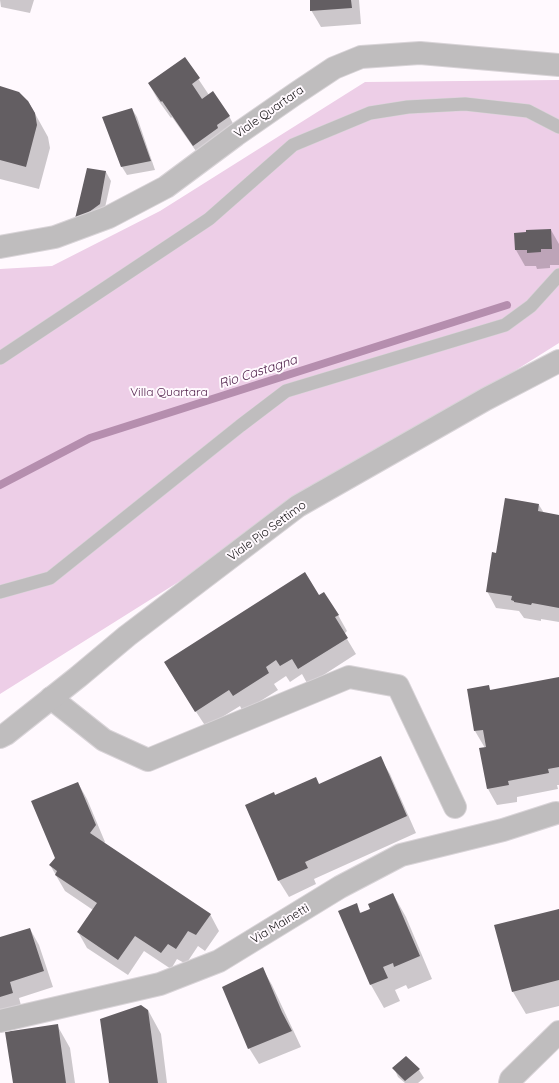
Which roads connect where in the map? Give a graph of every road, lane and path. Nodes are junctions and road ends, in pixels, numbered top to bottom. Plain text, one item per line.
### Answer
1 (559, 65) edge
2 (559, 127) edge
3 (0, 247) edge
4 (559, 275) edge
5 (0, 358) edge
6 (559, 361) edge
7 (0, 592) edge
8 (51, 698) junction
9 (0, 737) edge
10 (455, 807) dead end
11 (556, 813) dead end
12 (0, 1021) edge
13 (559, 1032) edge
14 (510, 1083) edge

1 - 3 street, Viale Quartara
2 - 5 lane
4 - 7 lane
6 - 8 street, Viale Pio Settimo
8 - 9 street, Viale Pio Settimo
8 - 10 street
11 - 12 street, Via Mainetti
13 - 14 street

